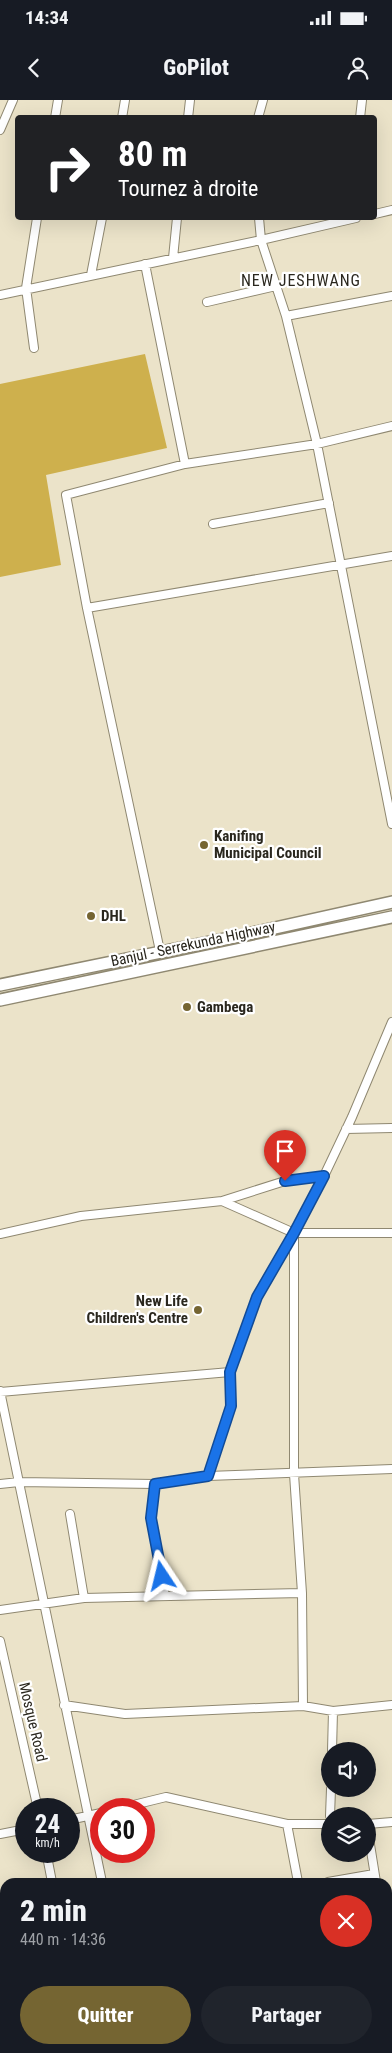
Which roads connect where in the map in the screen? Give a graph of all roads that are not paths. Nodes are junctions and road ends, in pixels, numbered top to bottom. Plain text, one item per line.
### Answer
1 (13, 100) edge
2 (58, 100) edge
3 (125, 100) edge
4 (190, 100) edge
5 (263, 100) edge
6 (362, 100) edge
7 (56, 115) edge
8 (122, 115) edge
9 (188, 115) edge
10 (259, 115) edge
11 (360, 115) edge
12 (0, 130) edge
13 (392, 210) edge
14 (377, 214) edge
15 (37, 220) edge
16 (102, 220) edge
17 (177, 220) edge
18 (260, 220) edge
19 (341, 220) edge
20 (261, 240) junction
21 (173, 258) junction
22 (145, 264) junction
23 (91, 275) junction
24 (276, 286) junction
25 (26, 288) junction
26 (0, 295) edge
27 (392, 296) edge
28 (207, 302) dead end
29 (286, 316) junction
30 (34, 348) dead end
31 (392, 426) edge
32 (317, 444) junction
33 (185, 464) junction
34 (329, 503) junction
35 (212, 524) dead end
36 (392, 556) edge
37 (342, 564) junction
38 (87, 608) junction
39 (389, 795) edge
40 (392, 824) edge
41 (392, 902) edge
42 (392, 916) edge
43 (160, 952) junction
44 (0, 985) edge
45 (0, 1000) edge
46 (392, 1022) edge
47 (392, 1128) edge
48 (346, 1129) junction
49 (324, 1176) junction
50 (222, 1201) junction
51 (294, 1233) junction
52 (392, 1233) edge
53 (0, 1234) edge
54 (230, 1372) junction
55 (0, 1391) edge
56 (392, 1469) edge
57 (294, 1474) junction
58 (208, 1476) junction
59 (19, 1482) junction
60 (0, 1484) edge
61 (155, 1484) junction
62 (70, 1514) dead end
63 (302, 1593) junction
64 (165, 1596) junction
65 (84, 1598) junction
66 (44, 1605) junction
67 (0, 1610) edge
68 (0, 1641) edge
69 (64, 1705) junction
70 (392, 1705) edge
71 (303, 1706) junction
72 (333, 1711) junction
73 (332, 1742) edge
74 (36, 1798) edge
75 (155, 1800) edge
76 (89, 1816) junction
77 (80, 1818) edge
78 (392, 1822) edge
79 (376, 1823) edge
80 (287, 1824) junction
81 (321, 1824) edge
82 (15, 1831) edge
83 (0, 1834) edge
84 (372, 1862) edge
85 (48, 1863) edge
86 (374, 1874) junction
87 (51, 1878) edge
88 (101, 1878) edge
89 (297, 1878) edge
90 (351, 1878) edge
91 (375, 1878) edge

1 - 12 street
2 - 7 street
3 - 8 street
4 - 9 street
5 - 10 street
6 - 11 street
13 - 14 street
15 - 25 street
16 - 23 street
17 - 21 street
18 - 20 street
19 - 20 street
20 - 21 street
20 - 24 street
21 - 22 street
22 - 23 street
22 - 33 street
23 - 25 street
24 - 28 street
24 - 29 street
25 - 26 street
25 - 30 street
27 - 29 street
29 - 32 street
31 - 32 street
32 - 33 street
32 - 34 street
33 - 38 street
34 - 35 street
34 - 37 street
36 - 37 street
37 - 38 street
37 - 39 street
38 - 43 street
39 - 40 street
41 - 43 highway, Banjul - Serrekunda Highway
42 - 45 highway, Banjul - Serrekunda Highway
43 - 44 highway, Banjul - Serrekunda Highway
46 - 48 street
47 - 48 street
48 - 49 street
49 - 50 street
49 - 51 street
50 - 51 street
50 - 53 street
51 - 52 street
51 - 54 street
51 - 57 street
54 - 55 street
54 - 58 street
55 - 59 street
56 - 57 street
57 - 58 street
57 - 63 street
58 - 61 street
59 - 60 street
59 - 61 street
59 - 66 street
61 - 64 street
62 - 65 street
63 - 64 street
63 - 71 street
64 - 65 street
65 - 66 street
66 - 67 street
66 - 69 street
68 - 74 street, Mosque Road
69 - 71 street
69 - 76 street
70 - 72 street
71 - 72 street
72 - 73 street
75 - 80 street
76 - 77 street
76 - 88 street
78 - 79 street
80 - 81 street
80 - 89 street
82 - 83 street
84 - 86 street
85 - 87 street
86 - 90 street
86 - 91 street

